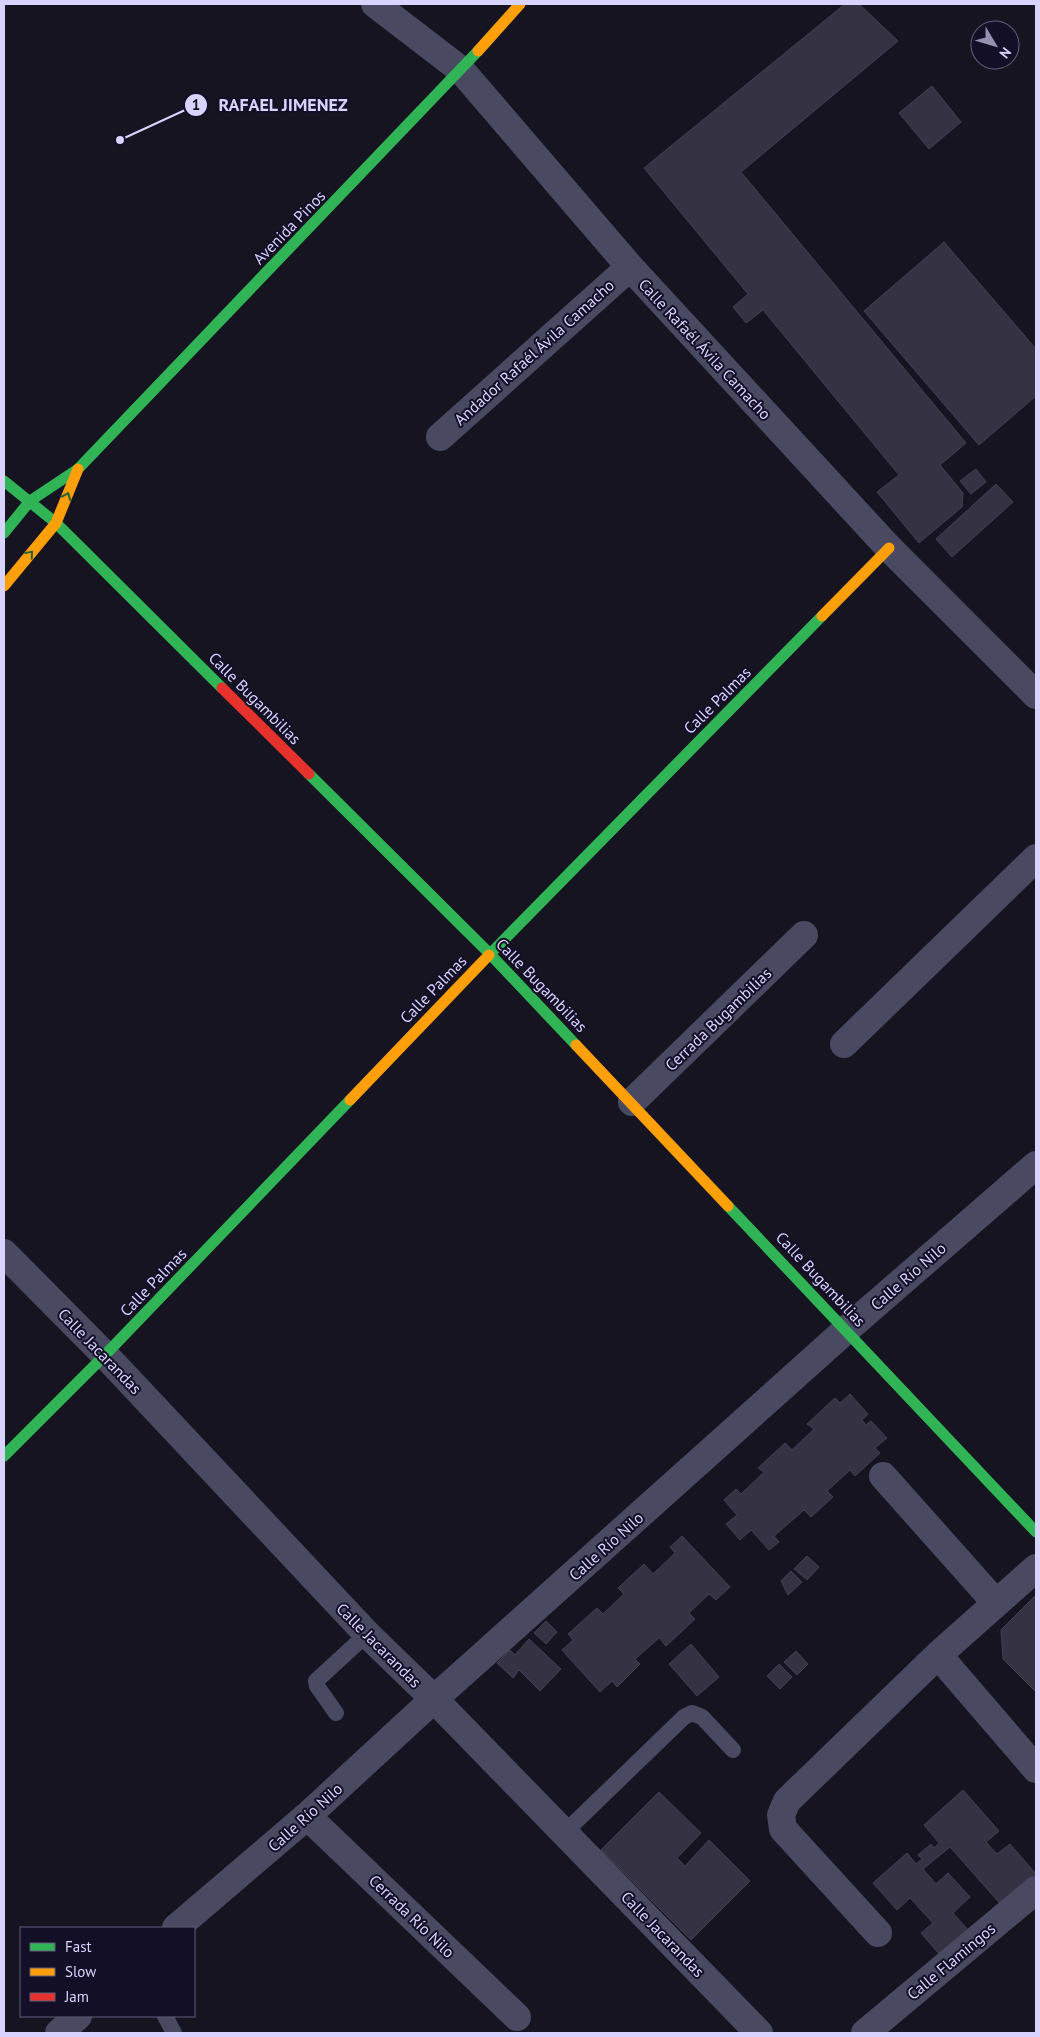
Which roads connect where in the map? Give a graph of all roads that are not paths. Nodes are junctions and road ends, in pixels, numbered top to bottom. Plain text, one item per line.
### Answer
1 (375, 4) edge
2 (520, 4) edge
3 (461, 70) junction
4 (630, 267) junction
5 (440, 437) dead end
6 (78, 469) junction
7 (4, 481) edge
8 (30, 501) junction
9 (56, 523) junction
10 (4, 533) edge
11 (889, 548) junction
12 (4, 586) edge
13 (1036, 695) edge
14 (1036, 858) edge
15 (804, 935) dead end
16 (490, 954) junction
17 (844, 1044) dead end
18 (632, 1102) junction
19 (1036, 1164) edge
20 (4, 1253) edge
21 (846, 1330) junction
22 (105, 1355) junction
23 (4, 1456) edge
24 (883, 1476) dead end
25 (1036, 1532) edge
26 (1036, 1568) edge
27 (996, 1603) junction
28 (367, 1634) junction
29 (938, 1655) junction
30 (434, 1699) junction
31 (336, 1713) dead end
32 (733, 1750) dead end
33 (1036, 1769) edge
34 (307, 1816) junction
35 (564, 1833) junction
36 (1036, 1890) edge
37 (177, 1927) edge
38 (878, 1933) dead end
39 (77, 2017) edge
40 (166, 2017) edge
41 (517, 2017) dead end
42 (59, 2033) edge
43 (174, 2033) edge
44 (759, 2033) edge
45 (865, 2033) edge

1 - 3 street, Calle Rafaél Ávila Camacho
2 - 3 street, Avenida Pinos
3 - 4 street, Calle Rafaél Ávila Camacho
3 - 6 street, Avenida Pinos
4 - 5 street, Andador Rafaél Ávila Camacho
4 - 11 street, Calle Rafaél Ávila Camacho
6 - 8 street, Avenida Pinos
9 -> 6 street, Avenida Pinos
7 - 8 street, Calle Bugambilias
8 - 9 street, Calle Bugambilias
8 - 10 street, Avenida Pinos
12 -> 9 street, Avenida Pinos
9 - 16 street, Calle Bugambilias
11 - 13 street, Calle Rafaél Ávila Camacho
11 - 16 street, Calle Palmas
14 - 17 street
15 - 18 street, Cerrada Bugambilias
16 - 18 street, Calle Bugambilias
16 - 22 street, Calle Palmas
18 - 21 street, Calle Bugambilias
19 - 21 street, Calle Río Nilo
20 - 22 street, Calle Jacarandas
21 - 25 street, Calle Bugambilias
21 - 30 street, Calle Río Nilo
22 - 23 street, Calle Palmas
22 - 28 street, Calle Jacarandas
24 - 27 street
26 - 27 street
27 - 29 street
28 - 30 street, Calle Jacarandas
28 - 31 lane
29 - 33 street
29 - 38 street
30 - 34 street, Calle Río Nilo
30 - 35 street, Calle Jacarandas
32 - 35 lane
34 - 37 street, Calle Río Nilo
34 - 41 street, Cerrada Río Nilo
35 - 44 street, Calle Jacarandas
36 - 45 street, Calle Flamingos
39 - 42 street
40 - 43 lane

